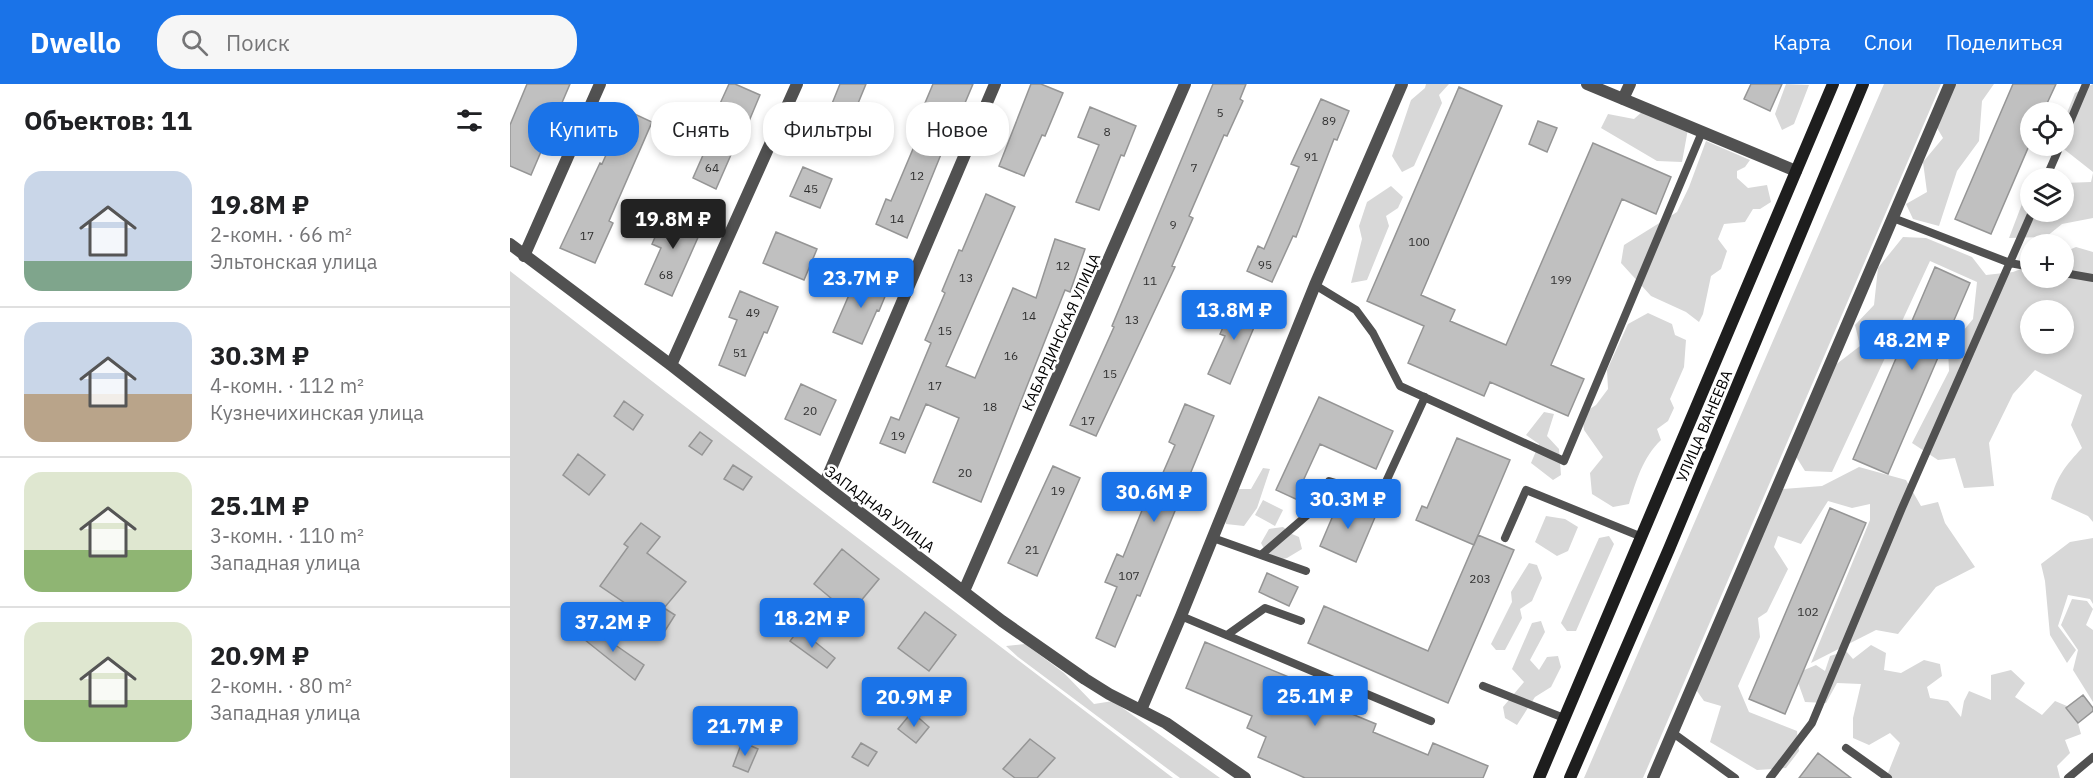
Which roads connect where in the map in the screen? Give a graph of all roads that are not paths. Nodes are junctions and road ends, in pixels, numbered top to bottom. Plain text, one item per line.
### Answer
1 (600, 84) edge
2 (797, 84) edge
3 (995, 84) edge
4 (1185, 84) edge
5 (1402, 84) edge
6 (1587, 84) edge
7 (1630, 84) edge
8 (1833, 84) edge
9 (1863, 84) edge
10 (1950, 84) edge
11 (2086, 84) edge
12 (1623, 99) junction
13 (2074, 112) edge
14 (1702, 132) junction
15 (1796, 171) junction
16 (1893, 218) junction
17 (2028, 222) edge
18 (510, 244) edge
19 (524, 256) junction
20 (2010, 263) junction
21 (2020, 265) edge
22 (2074, 275) edge
23 (2093, 278) edge
24 (1315, 285) junction
25 (670, 365) junction
26 (1425, 397) junction
27 (824, 485) junction
28 (1642, 537) junction
29 (1213, 538) junction
30 (1505, 538) dead end
31 (1261, 555) junction
32 (1306, 571) dead end
33 (964, 591) junction
34 (1181, 615) junction
35 (1301, 621) dead end
36 (1227, 634) junction
37 (1483, 686) dead end
38 (1141, 710) junction
39 (1564, 718) junction
40 (1431, 720) dead end
41 (1673, 733) junction
42 (1846, 748) dead end
43 (2093, 757) edge
44 (1245, 778) edge
45 (1539, 778) edge
46 (1570, 778) edge
47 (1653, 778) edge
48 (1735, 778) edge
49 (1770, 778) edge
50 (1888, 778) edge
51 (2068, 778) edge

1 - 19 street
2 - 25 street
3 - 27 street
4 - 33 street, КАБАРДИНСКАЯ УЛИЦА
5 - 24 street
6 - 12 street
7 - 12 street
8 - 15 main road, УЛИЦА ВАНЕЕВА
9 - 46 main road, УЛИЦА ВАНЕЕВА
10 - 16 street
11 - 13 lane
12 - 14 street
14 - 15 street
14 - 26 lane
15 - 28 main road, УЛИЦА ВАНЕЕВА
16 - 20 lane
16 - 41 street
17 - 20 lane
18 - 19 street, ЗАПАДНАЯ УЛИЦА
19 - 25 street, ЗАПАДНАЯ УЛИЦА
20 - 21 lane
20 - 49 lane
22 - 23 lane
24 - 26 lane
24 - 29 street
25 - 27 street, ЗАПАДНАЯ УЛИЦА
26 - 31 lane
27 - 33 street, ЗАПАДНАЯ УЛИЦА
28 - 30 lane
28 - 39 main road, УЛИЦА ВАНЕЕВА
29 - 31 lane
29 - 34 street
31 - 32 lane
33 - 38 street, ЗАПАДНАЯ УЛИЦА
34 - 36 lane
34 - 38 street
35 - 36 lane
36 - 40 lane
37 - 39 lane
38 - 44 street, ЗАПАДНАЯ УЛИЦА
39 - 45 main road, УЛИЦА ВАНЕЕВА
41 - 47 street
41 - 48 lane
42 - 50 lane
43 - 51 lane

